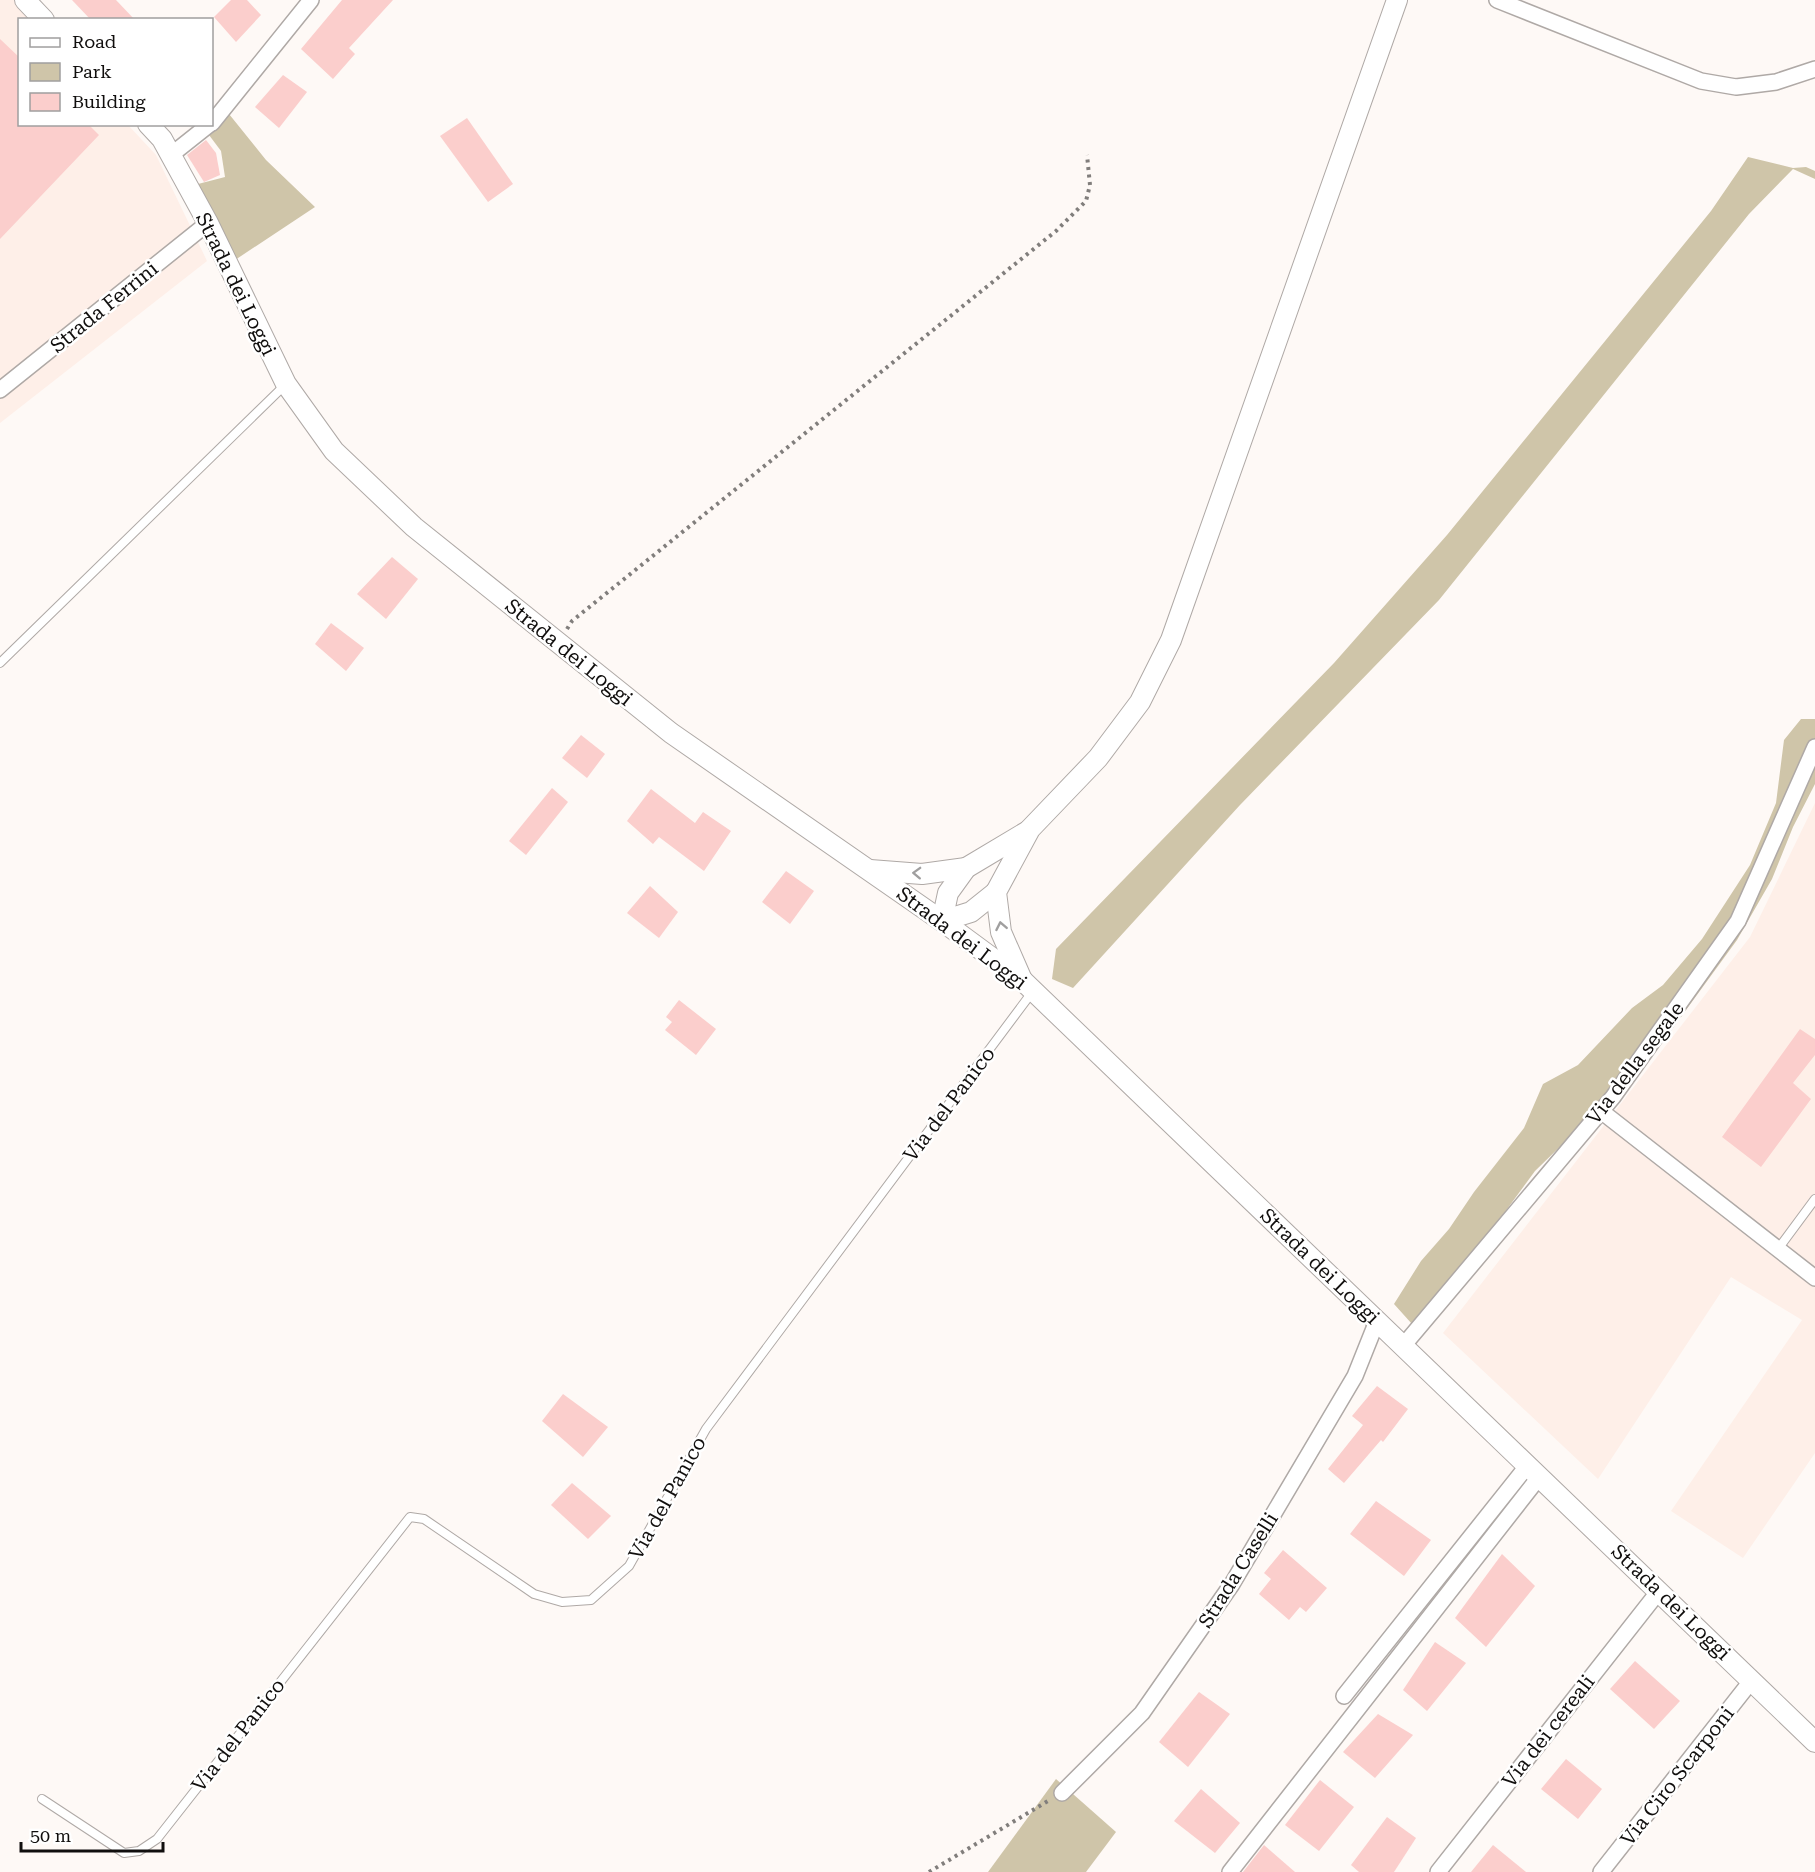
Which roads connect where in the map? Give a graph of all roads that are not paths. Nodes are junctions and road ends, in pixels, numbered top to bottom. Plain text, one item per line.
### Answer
1 (25, 0) edge
2 (311, 0) edge
3 (1397, 0) edge
4 (1497, 0) edge
5 (42, 18) edge
6 (1815, 69) edge
7 (213, 122) edge
8 (150, 126) edge
9 (208, 126) edge
10 (171, 155) junction
11 (208, 223) junction
12 (286, 384) junction
13 (0, 390) edge
14 (0, 663) edge
15 (1815, 747) edge
16 (1030, 829) junction
17 (966, 868) junction
18 (868, 870) junction
19 (996, 892) junction
20 (942, 921) junction
21 (1028, 986) junction
22 (1601, 1111) junction
23 (1815, 1199) edge
24 (1778, 1250) junction
25 (1815, 1278) edge
26 (1377, 1321) junction
27 (1403, 1346) junction
28 (1534, 1471) junction
29 (1659, 1591) junction
30 (1752, 1680) junction
31 (1344, 1696) dead end
32 (1815, 1742) edge
33 (1062, 1793) road end
34 (42, 1799) dead end
35 (1230, 1872) edge
36 (1438, 1872) edge
37 (1601, 1872) edge

1 - 5 street
2 - 7 street
3 - 16 street
4 - 6 street
8 - 10 street, Strada dei Loggi
9 - 10 street
10 - 11 street, Strada dei Loggi
11 - 12 street, Strada dei Loggi
11 - 13 street, Strada Ferrini
12 - 14 lane
12 - 18 street, Strada dei Loggi
15 - 22 street, Via della segale
16 - 17 street
16 - 19 street
17 -> 18 street
17 - 20 street
18 - 20 street, Strada dei Loggi
19 - 20 street
21 -> 19 street
20 - 21 street, Strada dei Loggi
21 - 26 street, Strada dei Loggi
21 - 34 lane, Via del Panico
22 - 24 street
22 - 27 street, Via della segale
23 - 24 lane
24 - 25 street
26 - 27 street, Strada dei Loggi
26 - 33 street, Strada Caselli
27 - 28 street, Strada dei Loggi
28 - 29 street, Strada dei Loggi
28 - 31 street
28 - 35 street
29 - 30 street, Strada dei Loggi
29 - 36 street, Via dei cereali
30 - 32 street, Strada dei Loggi
30 - 37 street, Via Ciro Scarponi

